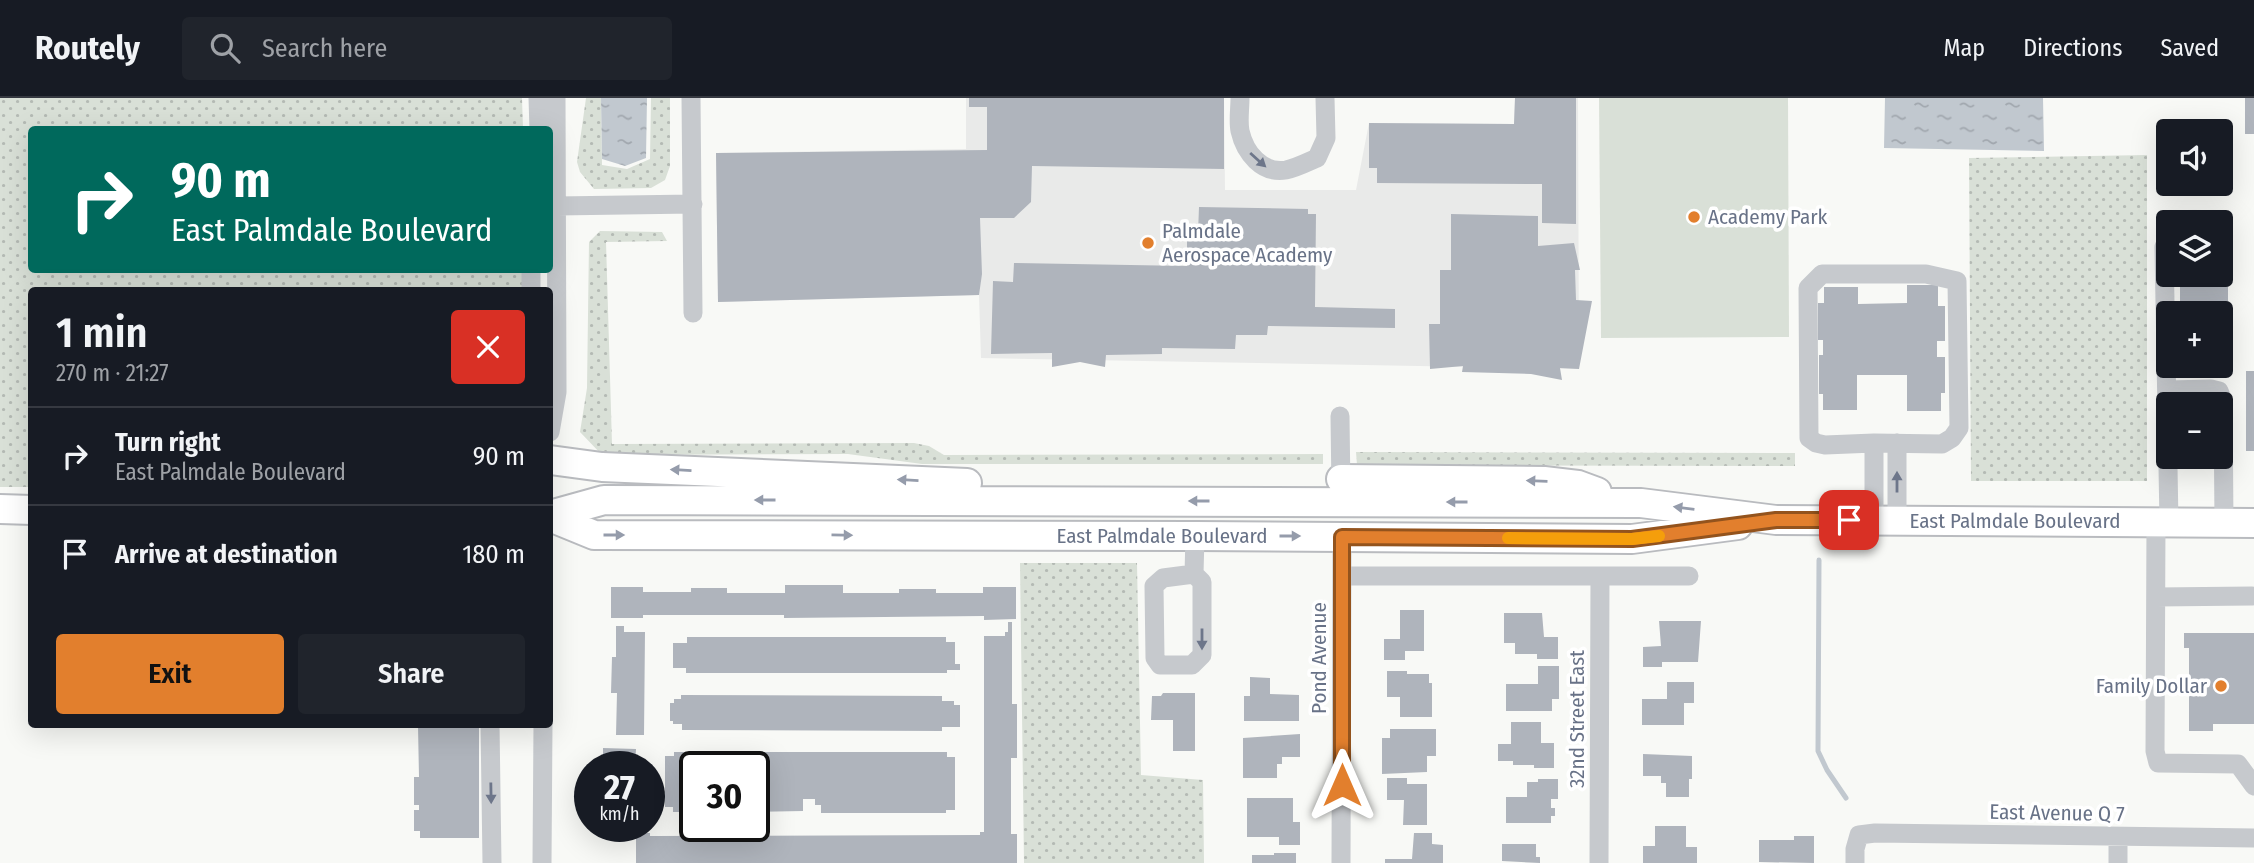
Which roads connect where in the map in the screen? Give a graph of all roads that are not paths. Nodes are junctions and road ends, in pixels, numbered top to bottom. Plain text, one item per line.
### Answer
1 (528, 98) edge
2 (538, 98) edge
3 (556, 98) edge
4 (691, 98) edge
5 (1240, 98) edge
6 (1325, 98) edge
7 (527, 126) edge
8 (539, 126) edge
9 (693, 204) junction
10 (553, 205) edge
11 (2165, 287) edge
12 (693, 313) dead end
13 (2167, 390) junction
14 (553, 415) edge
15 (1340, 416) dead end
16 (1874, 443) junction
17 (1897, 443) junction
18 (553, 460) edge
19 (1341, 491) junction
20 (1022, 501) junction
21 (0, 509) edge
22 (28, 510) edge
23 (553, 515) edge
24 (553, 517) edge
25 (1776, 520) junction
26 (1886, 520) junction
27 (2163, 522) junction
28 (2224, 522) junction
29 (2254, 523) edge
30 (1195, 536) junction
31 (1342, 537) junction
32 (1194, 574) junction
33 (1342, 576) junction
34 (1600, 576) junction
35 (1689, 576) dead end
36 (2252, 596) dead end
37 (2156, 597) junction
38 (490, 728) edge
39 (543, 728) edge
40 (2254, 786) edge
41 (2118, 837) junction
42 (2254, 838) edge
43 (492, 863) edge
44 (542, 863) edge
45 (1342, 863) edge
46 (1600, 863) edge
47 (1855, 863) edge
48 (2118, 863) edge

1 - 7 street
2 - 8 street
3 - 10 street
4 - 9 street
5 -> 6 street
9 - 10 street
9 - 12 street
10 - 14 street
11 - 13 street
13 - 27 street
13 - 28 street
15 - 19 street
16 - 17 street
16 - 17 street
16 - 26 street
26 -> 17 street
20 -> 18 highway
19 -> 20 highway, East Palmdale Boulevard
25 -> 19 highway, East Palmdale Boulevard
20 -> 23 highway, East Palmdale Boulevard
21 - 22 highway
24 -> 30 highway, East Palmdale Boulevard
25 - 26 highway, East Palmdale Boulevard
25 - 31 highway, East Palmdale Boulevard
26 - 27 highway, East Palmdale Boulevard
27 - 28 highway, East Palmdale Boulevard
27 - 37 street
28 - 29 highway, East Palmdale Boulevard
30 -> 31 highway, East Palmdale Boulevard
30 - 32 street
31 - 33 street, Pond Avenue
32 -> 32 street
33 - 34 street
33 - 45 street, Pond Avenue
34 - 35 street
34 - 46 street, 32nd Street East
36 - 37 street
37 - 40 street
38 -> 43 street
39 - 44 street
41 - 42 street, East Avenue Q 7
41 - 47 street, East Avenue Q 7
41 - 48 street

